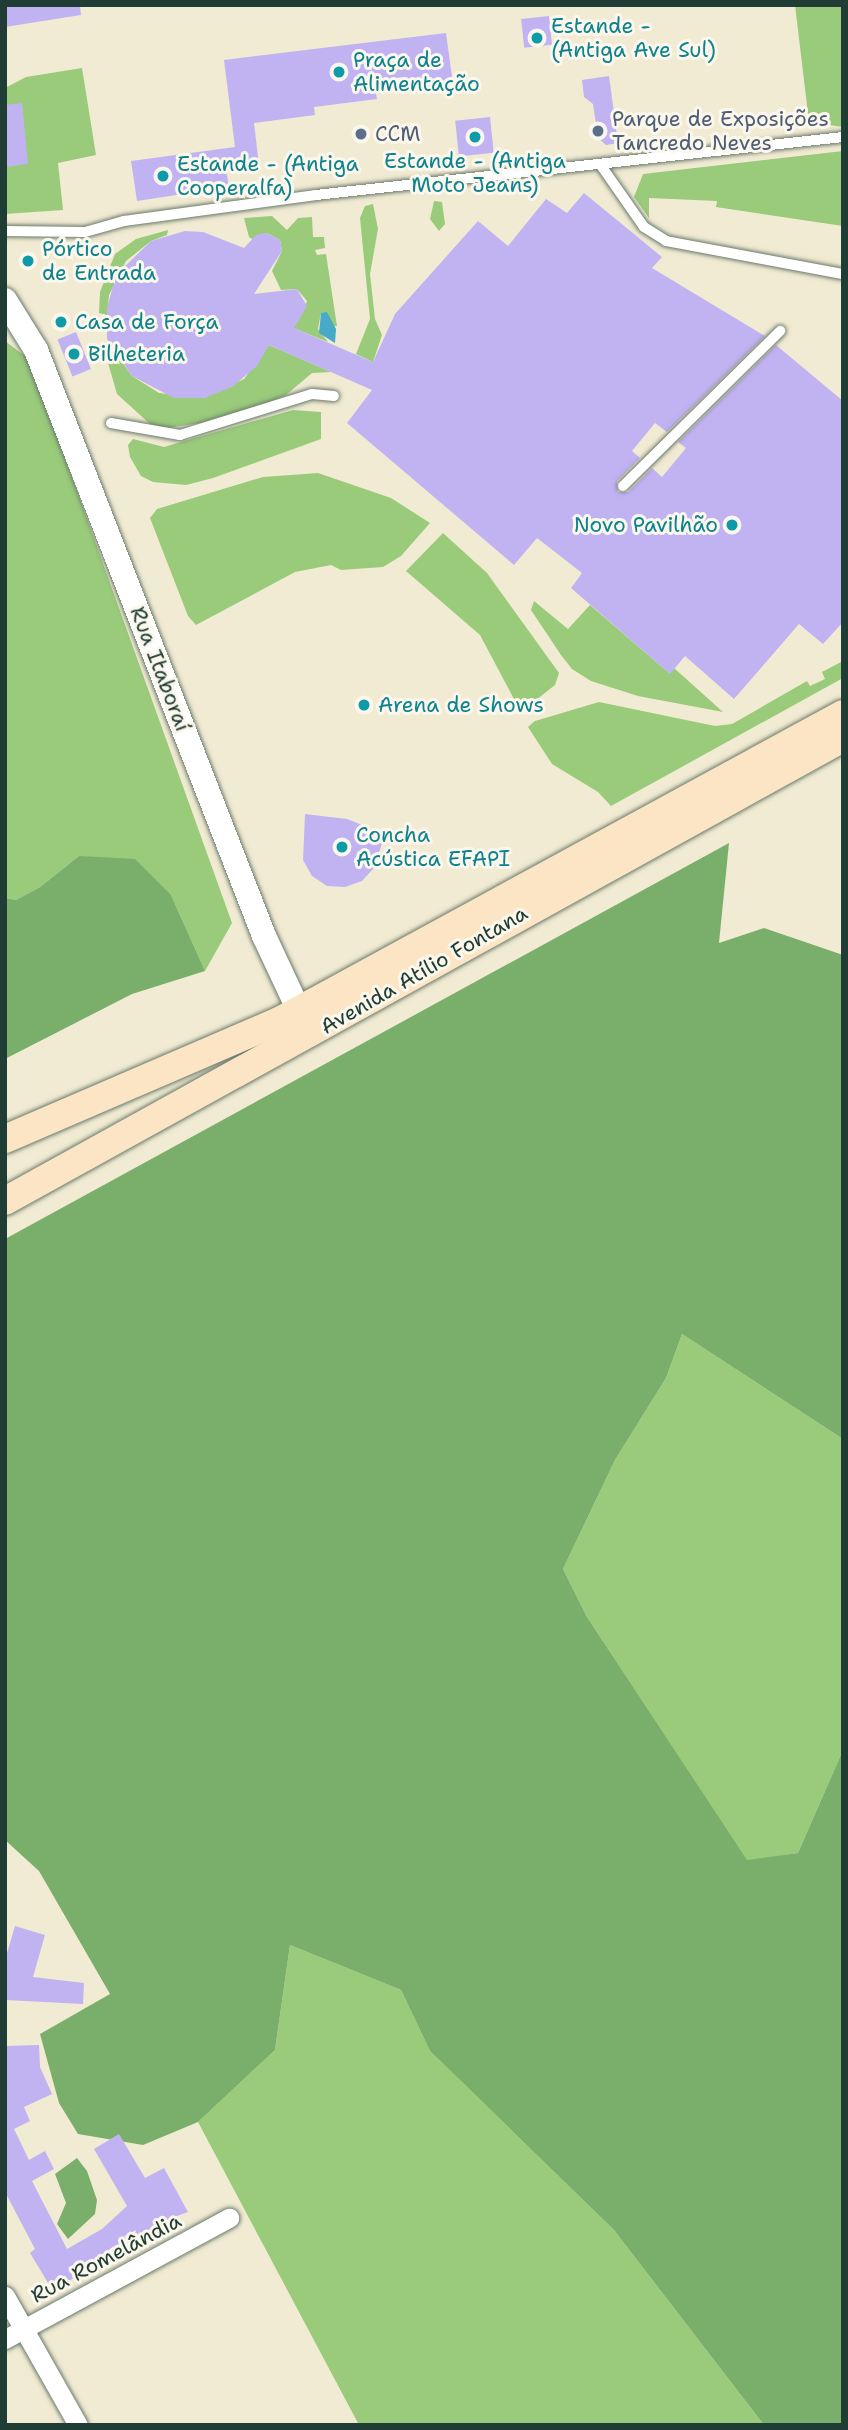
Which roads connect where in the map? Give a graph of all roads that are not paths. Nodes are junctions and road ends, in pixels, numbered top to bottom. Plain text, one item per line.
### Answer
1 (843, 137) edge
2 (600, 164) junction
3 (5, 231) edge
4 (843, 274) edge
5 (6, 303) edge
6 (780, 331) dead end
7 (334, 397) dead end
8 (110, 423) dead end
9 (623, 486) dead end
10 (843, 714) edge
11 (843, 738) edge
12 (298, 1010) junction
13 (310, 1035) junction
14 (5, 1139) edge
15 (5, 1201) edge
16 (229, 2218) dead end
17 (5, 2296) edge
18 (24, 2329) junction
19 (5, 2339) edge
20 (78, 2425) edge

1 - 2 lane
2 - 3 lane
2 - 4 lane
5 - 12 street, Rua Itaboraí
6 - 9 lane
7 - 8 lane
10 - 12 main road, Avenida Atílio Fontana
11 - 13 main road, Avenida Atílio Fontana
12 - 13 street, Rua Itaboraí
12 - 14 main road, Avenida Atílio Fontana
13 - 15 main road, Avenida Atílio Fontana
16 - 18 street, Rua Romelândia
17 - 18 street
18 - 19 street, Rua Romelândia
18 - 20 street

